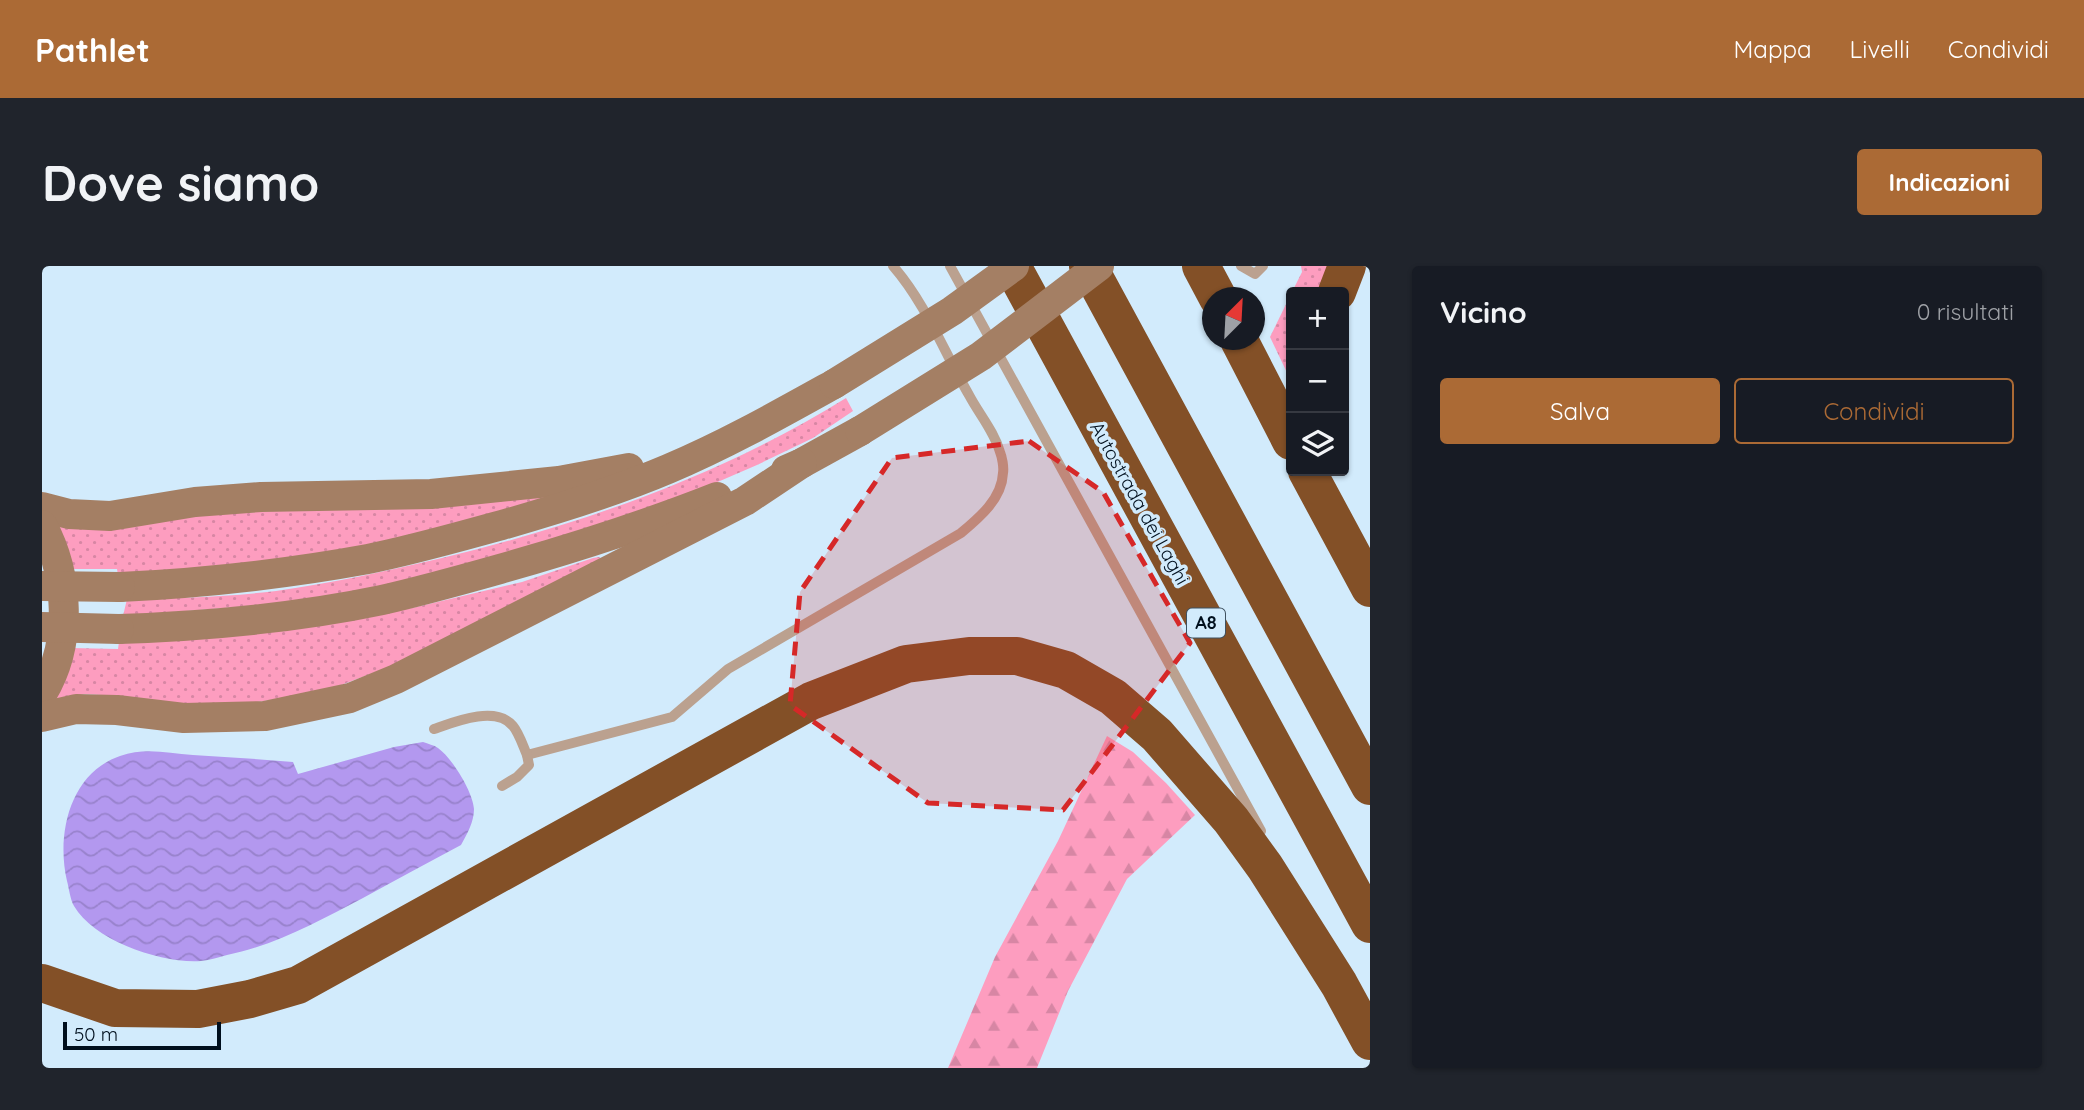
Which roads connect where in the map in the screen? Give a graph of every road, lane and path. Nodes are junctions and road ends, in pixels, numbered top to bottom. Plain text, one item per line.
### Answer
1 (893, 266) edge
2 (950, 266) edge
3 (1013, 266) edge
4 (1088, 266) edge
5 (1099, 266) edge
6 (1201, 266) edge
7 (1241, 266) edge
8 (1263, 266) edge
9 (1347, 266) edge
10 (1212, 287) edge
11 (1339, 287) edge
12 (1124, 331) junction
13 (1244, 350) edge
14 (775, 417) junction
15 (1286, 431) edge
16 (802, 463) junction
17 (1310, 476) edge
18 (1334, 476) edge
19 (42, 507) edge
20 (42, 525) edge
21 (1370, 571) edge
22 (42, 586) edge
23 (1370, 588) edge
24 (42, 627) edge
25 (42, 694) edge
26 (42, 717) edge
27 (434, 729) dead end
28 (527, 755) junction
29 (502, 786) dead end
30 (1370, 786) edge
31 (1269, 846) dead end
32 (1281, 870) dead end
33 (1370, 924) edge
34 (42, 983) edge
35 (1339, 984) junction
36 (1370, 1041) edge

1 - 28 lane
2 - 31 lane
3 - 14 main road, bridge
3 - 33 highway, Autostrada dei Laghi / A8
4 - 12 highway
5 - 12 highway
5 - 16 main road, bridge
6 - 10 highway
7 - 8 lane
9 - 11 highway
12 - 30 highway
13 - 15 highway
14 - 19 main road
14 - 22 main road, bridge
16 - 24 main road, bridge
16 - 26 main road
17 - 23 highway
18 - 21 highway
20 - 25 main road
27 - 28 lane
28 - 29 lane
32 - 35 lane
34 - 35 highway
35 - 36 highway

